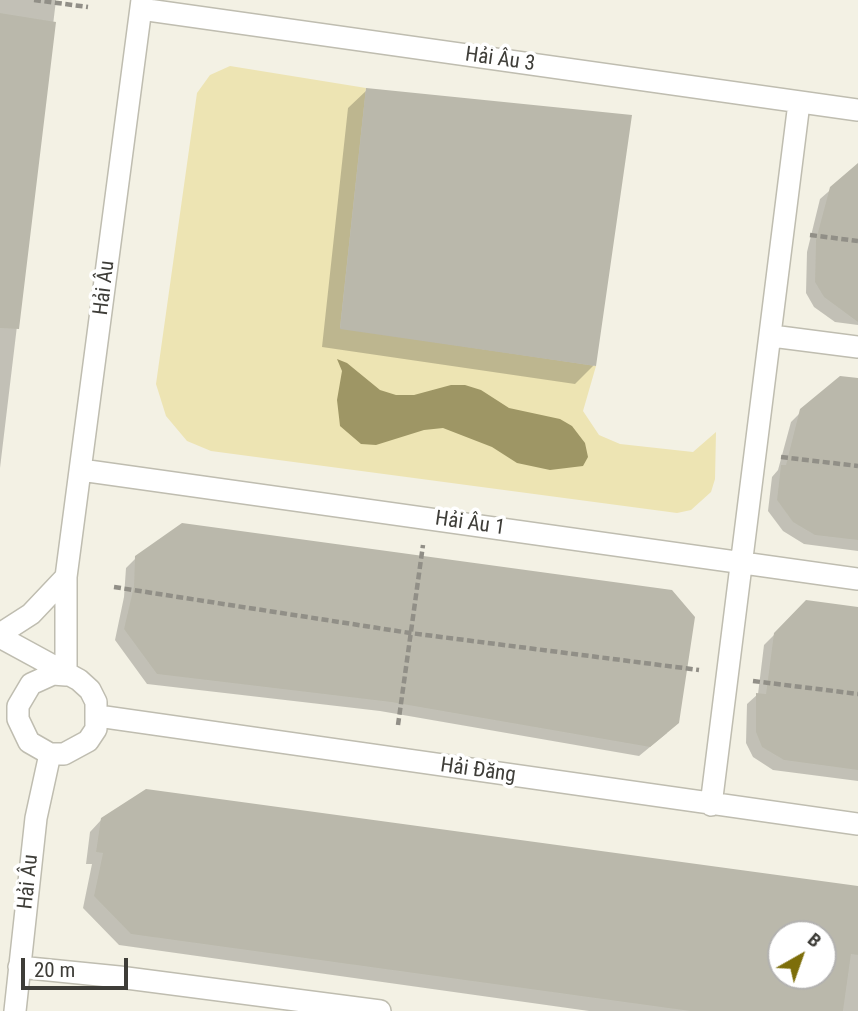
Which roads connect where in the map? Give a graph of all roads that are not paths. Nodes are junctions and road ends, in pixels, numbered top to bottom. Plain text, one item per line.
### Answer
1 (142, 4) edge
2 (799, 103) junction
3 (858, 110) edge
4 (772, 336) junction
5 (858, 348) edge
6 (81, 470) junction
7 (739, 564) junction
8 (66, 577) junction
9 (858, 579) edge
10 (0, 635) edge
11 (66, 675) junction
12 (0, 703) edge
13 (98, 716) junction
14 (18, 719) junction
15 (50, 754) junction
16 (711, 805) junction
17 (858, 824) edge
18 (19, 967) junction
19 (15, 1011) edge
20 (380, 1011) edge

1 - 2 lane, Hải Âu 3
1 - 6 lane, Hải Âu
2 - 3 lane, Hải Âu 3
2 - 4 lane
4 - 5 lane
4 - 7 lane
6 - 7 lane, Hải Âu 1
6 - 8 lane, Hải Âu
7 - 9 lane, Hải Âu 1
7 - 16 lane
8 - 10 lane
8 - 11 lane, Hải Âu
10 - 11 lane
11 - 13 lane
11 - 14 lane
12 - 14 lane
13 - 15 lane
13 - 16 lane, Hải Đăng
14 - 15 lane
15 - 18 lane, Hải Âu
16 - 17 lane, Hải Đăng
18 - 19 lane, Hải Âu
18 - 20 lane

